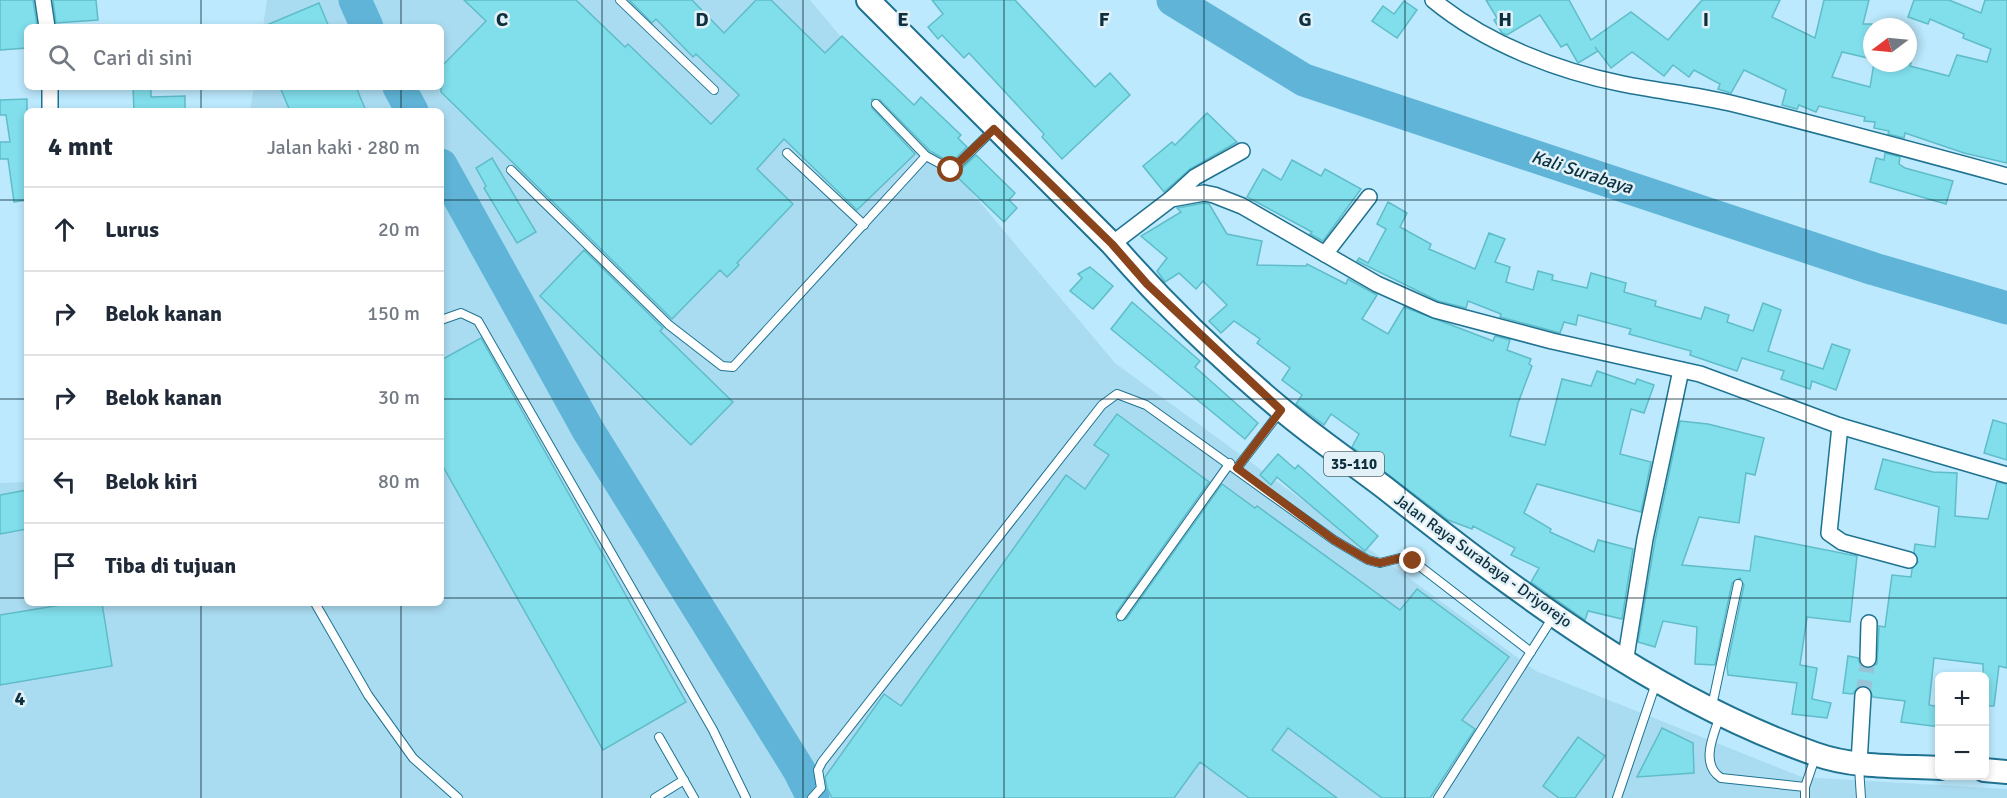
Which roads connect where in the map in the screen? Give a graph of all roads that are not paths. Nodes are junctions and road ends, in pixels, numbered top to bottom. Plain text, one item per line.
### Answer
1 (43, 0) edge
2 (620, 0) edge
3 (868, 0) edge
4 (1433, 0) edge
5 (47, 24) edge
6 (50, 90) edge
7 (714, 90) dead end
8 (876, 104) dead end
9 (50, 108) edge
10 (994, 129) junction
11 (1242, 151) dead end
12 (787, 153) dead end
13 (926, 156) junction
14 (511, 170) dead end
15 (2007, 176) edge
16 (1369, 197) dead end
17 (1171, 199) junction
18 (864, 225) junction
19 (1112, 244) junction
20 (1325, 254) junction
21 (444, 319) edge
22 (1681, 370) junction
23 (1281, 410) junction
24 (1840, 426) junction
25 (1233, 466) junction
26 (2007, 475) edge
27 (1909, 560) dead end
28 (1738, 584) dead end
29 (317, 606) edge
30 (1555, 615) junction
31 (1120, 616) dead end
32 (1869, 623) dead end
33 (1531, 652) junction
34 (1868, 659) tunnel mouth
35 (1625, 663) junction
36 (1657, 682) junction
37 (1863, 695) tunnel mouth
38 (1716, 712) junction
39 (658, 737) dead end
40 (1817, 755) junction
41 (1859, 763) junction
42 (1935, 768) edge
43 (1989, 770) edge
44 (2007, 772) edge
45 (684, 780) junction
46 (1804, 787) junction
47 (458, 798) edge
48 (655, 798) edge
49 (694, 798) edge
50 (746, 798) edge
51 (812, 798) edge
52 (1438, 798) edge
53 (1617, 798) edge
54 (1805, 798) edge
55 (1861, 798) edge

1 - 5 street
2 - 7 lane
3 - 10 main road, Jalan Raya Surabaya - Driyorejo / 35-110
4 - 15 street
6 - 9 street
8 - 13 lane
10 - 13 lane
10 - 19 main road, Jalan Raya Surabaya - Driyorejo / 35-110
11 - 17 street
12 - 18 lane
13 - 18 lane
14 - 18 lane
16 - 20 street
17 - 19 street
17 - 20 street
19 - 23 main road, Jalan Raya Surabaya - Driyorejo / 35-110
20 - 22 street
21 - 50 lane
22 - 24 street
22 - 35 street
23 - 25 lane
23 - 30 main road, Jalan Raya Surabaya - Driyorejo / 35-110
24 - 26 street
24 - 27 street
25 - 31 lane
25 - 33 lane
25 - 51 lane
28 - 38 lane
29 - 47 lane
30 - 33 lane
30 - 35 main road, Jalan Raya Surabaya - Driyorejo / 35-110
32 - 34 street
33 - 52 lane
35 - 36 main road, Jalan Raya Surabaya - Driyorejo / 35-110
36 - 38 main road, Jalan Raya Surabaya - Driyorejo / 35-110
36 - 53 lane
37 - 41 street
38 - 40 main road, Jalan Raya Surabaya - Driyorejo / 35-110
38 - 46 lane
39 - 45 lane
40 - 41 main road, Jalan Raya Surabaya - Driyorejo / 35-110
40 - 46 lane
41 - 42 main road, Jalan Raya Surabaya - Driyorejo / 35-110
41 - 55 lane
43 - 44 main road
45 - 48 lane
45 - 49 lane
46 - 54 lane

